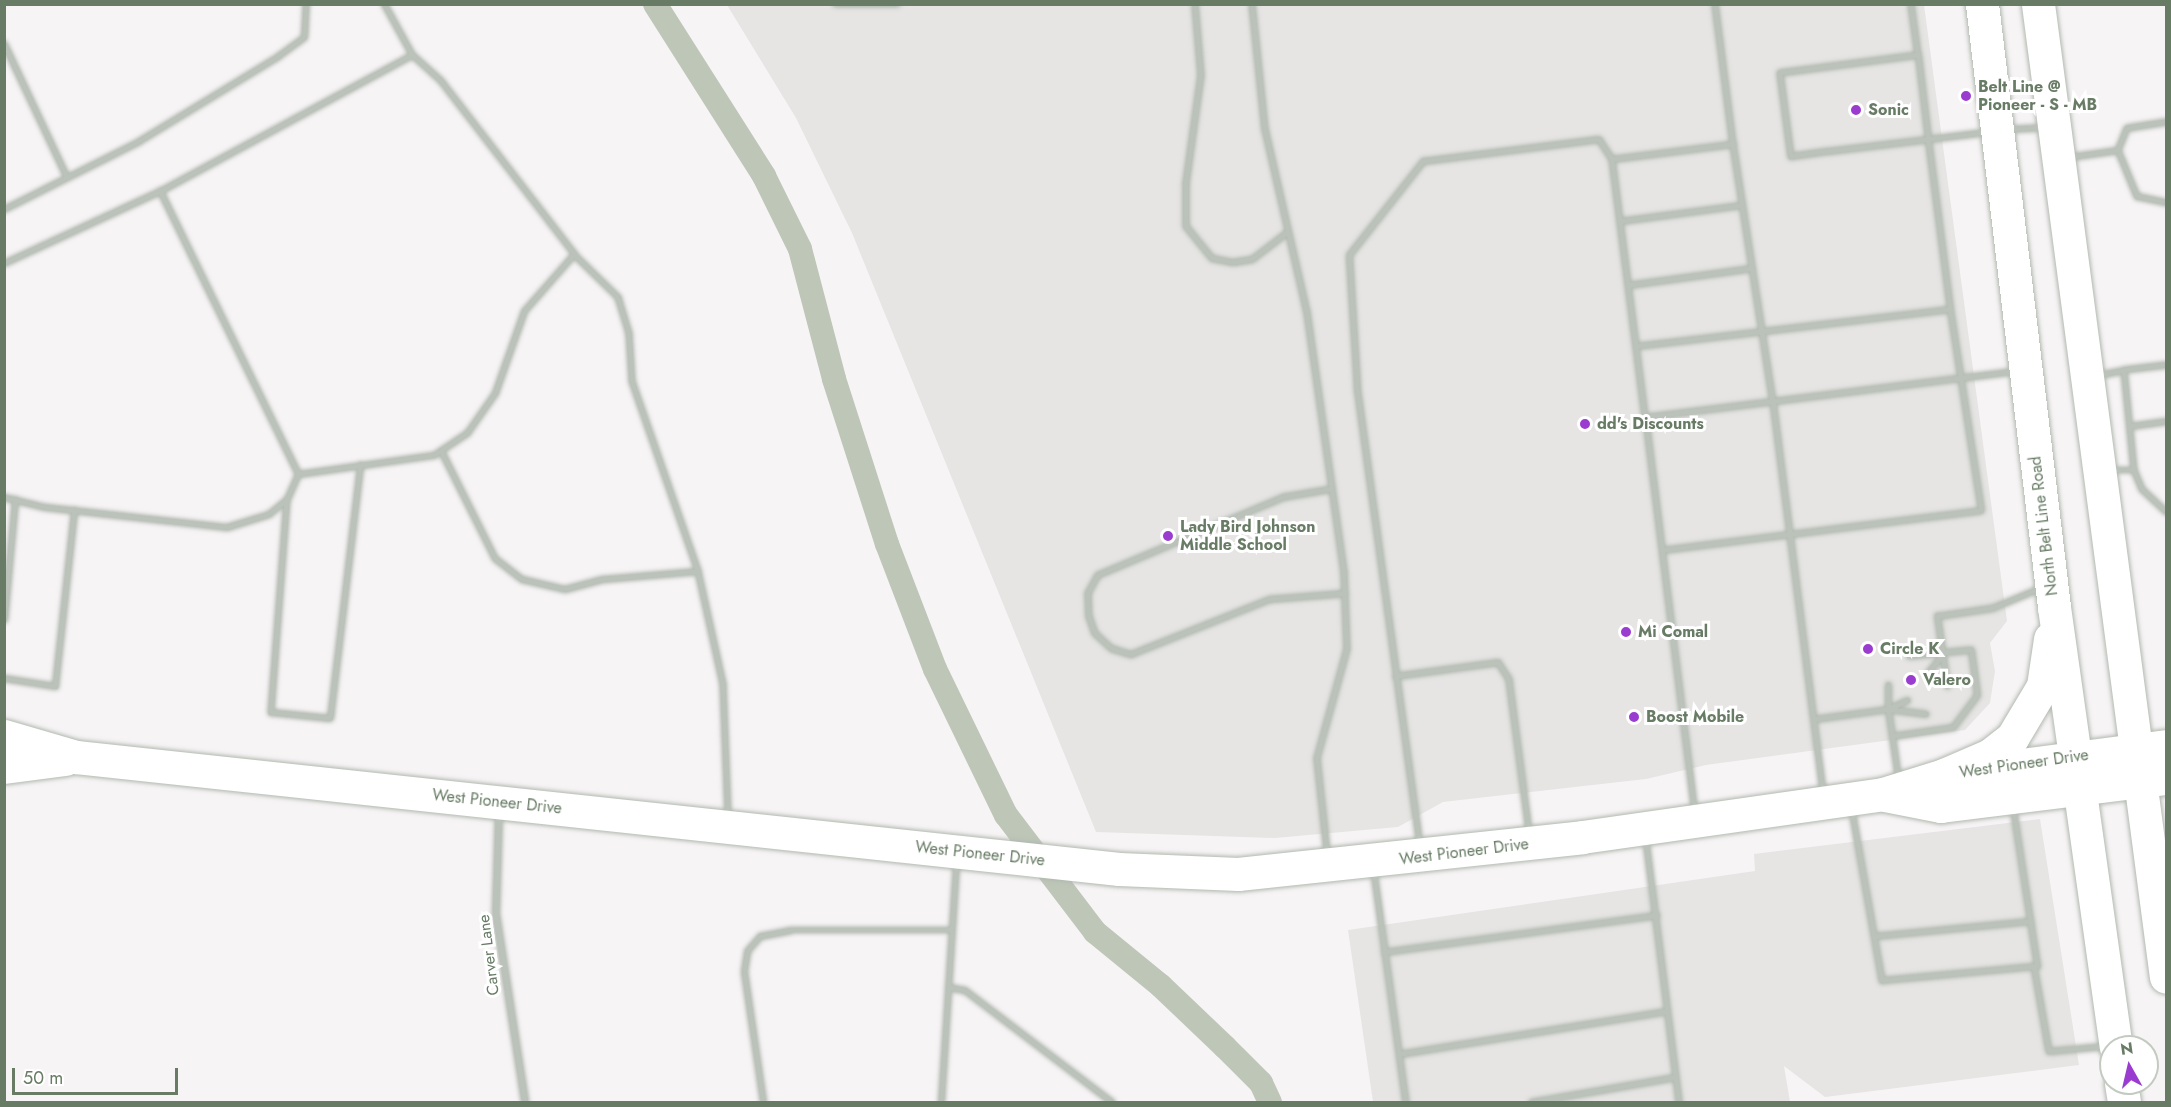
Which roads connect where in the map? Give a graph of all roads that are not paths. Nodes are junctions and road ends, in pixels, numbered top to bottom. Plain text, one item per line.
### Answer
1 (306, 4) edge
2 (384, 4) edge
3 (835, 4) edge
4 (898, 4) edge
5 (1195, 4) edge
6 (1252, 4) edge
7 (1715, 4) edge
8 (1911, 4) edge
9 (1982, 4) edge
10 (2038, 4) edge
11 (4, 43) edge
12 (412, 55) junction
13 (1918, 55) junction
14 (2166, 122) edge
15 (2054, 126) junction
16 (1997, 130) junction
17 (1928, 139) junction
18 (1733, 144) junction
19 (2118, 150) junction
20 (2058, 158) junction
21 (1612, 159) junction
22 (67, 177) junction
23 (160, 190) junction
24 (2166, 202) edge
25 (1742, 205) junction
26 (4, 208) edge
27 (1620, 221) junction
28 (1287, 232) junction
29 (574, 254) junction
30 (4, 263) edge
31 (1752, 268) junction
32 (1628, 285) junction
33 (1950, 309) junction
34 (1762, 330) junction
35 (1636, 346) junction
36 (2166, 365) edge
37 (2026, 370) junction
38 (2124, 370) junction
39 (2086, 377) junction
40 (1961, 378) junction
41 (1773, 401) junction
42 (1645, 417) junction
43 (2166, 421) edge
44 (2130, 426) junction
45 (441, 450) junction
46 (360, 465) junction
47 (2098, 469) junction
48 (2134, 470) junction
49 (298, 474) junction
50 (1332, 489) junction
51 (4, 497) edge
52 (287, 499) junction
53 (15, 500) junction
54 (74, 510) junction
55 (2166, 511) edge
56 (1790, 533) junction
57 (1662, 550) junction
58 (698, 572) junction
59 (1345, 593) junction
60 (2053, 595) junction
61 (4, 620) edge
62 (1941, 655) junction
63 (1909, 656) dead end
64 (1928, 673) dead end
65 (1395, 676) junction
66 (4, 678) edge
67 (1888, 685) dead end
68 (1947, 686) dead end
69 (1907, 700) dead end
70 (1888, 709) junction
71 (1926, 714) dead end
72 (1814, 719) junction
73 (4, 736) edge
74 (1892, 736) junction
75 (2166, 746) edge
76 (2134, 748) junction
77 (75, 757) junction
78 (4, 767) edge
79 (2081, 773) junction
80 (1944, 775) junction
81 (2152, 780) edge
82 (1891, 792) junction
83 (2012, 798) junction
84 (1838, 801) junction
85 (499, 802) junction
86 (1695, 821) junction
87 (728, 827) junction
88 (1645, 828) junction
89 (1531, 844) junction
90 (957, 852) junction
91 (1422, 857) junction
92 (1373, 863) junction
93 (1329, 867) junction
94 (1656, 915) junction
95 (2030, 921) junction
96 (952, 930) junction
97 (1874, 936) junction
98 (2164, 944) edge
99 (1384, 952) junction
100 (2034, 966) junction
101 (2166, 977) edge
102 (948, 987) junction
103 (1667, 1011) junction
104 (2115, 1035) edge
105 (2099, 1047) edge
106 (1399, 1054) junction
107 (1676, 1077) junction
108 (525, 1102) edge
109 (763, 1102) edge
110 (941, 1102) edge
111 (1112, 1102) edge
112 (1406, 1102) edge
113 (1532, 1102) edge
114 (1679, 1102) edge

1 - 22 lane
2 - 12 lane
3 - 4 lane
5 - 28 lane
6 - 28 lane
7 - 18 lane
8 - 13 lane
9 - 16 main road, North Belt Line Road
10 - 15 main road
11 - 22 lane
12 - 23 lane
12 - 29 lane
13 - 17 lane
13 - 17 lane
14 - 19 lane
15 - 16 lane
15 - 20 main road
16 - 17 lane
16 - 37 main road, North Belt Line Road
17 - 33 lane
18 - 21 lane
18 - 25 lane
19 - 20 lane
19 - 24 lane
20 - 39 main road
21 - 27 lane
21 - 65 lane
22 - 26 lane
23 - 30 lane
23 - 49 lane
25 - 27 lane
25 - 31 lane
27 - 32 lane
28 - 50 lane
29 - 45 lane
29 - 58 lane
31 - 32 lane
31 - 34 lane
32 - 35 lane
33 - 34 lane
33 - 40 lane
34 - 35 lane
34 - 41 lane
35 - 42 lane
36 - 38 lane
37 - 40 lane
37 - 60 main road, North Belt Line Road
38 - 39 lane
38 - 44 lane
39 - 47 main road
40 - 41 lane
40 - 56 lane
41 - 42 lane
41 - 56 lane
42 - 57 lane
43 - 44 lane
44 - 48 lane
45 - 46 lane
45 - 58 lane
46 - 49 lane
46 - 52 lane
47 - 48 lane
47 - 76 main road
48 - 55 lane
49 - 52 lane
50 - 59 lane
50 - 59 lane
51 - 53 lane
52 - 54 lane
53 - 54 lane
53 - 61 lane
54 - 66 lane
56 - 57 lane
56 - 72 lane
57 - 86 lane
58 - 87 lane
59 - 93 lane
60 - 62 lane
60 - 79 main road, North Belt Line Road
60 - 80 main road
62 - 63 lane
62 - 64 lane
62 - 68 lane
62 - 74 lane
65 - 89 lane
65 - 91 lane
67 - 70 lane
69 - 70 lane
70 - 71 lane
70 - 72 lane
70 - 74 lane
72 - 84 lane
73 - 77 main road, West Pioneer Drive
74 - 82 lane
75 - 76 main road, West Pioneer Drive
76 - 79 main road, West Pioneer Drive
76 - 81 main road
77 - 78 main road, West Pioneer Drive
77 - 85 main road, West Pioneer Drive
79 - 80 main road, West Pioneer Drive
79 - 81 main road, West Pioneer Drive
79 - 83 main road, West Pioneer Drive
79 - 104 main road, North Belt Line Road
80 - 82 main road, West Pioneer Drive
81 - 98 main road
82 - 83 main road, West Pioneer Drive
82 - 84 main road, West Pioneer Drive
83 - 95 lane
84 - 86 main road, West Pioneer Drive
84 - 97 lane
85 - 87 main road, West Pioneer Drive
85 - 108 street, Carver Lane
86 - 88 main road, West Pioneer Drive
87 - 90 main road, West Pioneer Drive
88 - 89 main road, West Pioneer Drive
88 - 94 lane
89 - 91 main road, West Pioneer Drive
90 - 93 main road, West Pioneer Drive
90 - 96 lane
91 - 92 main road, West Pioneer Drive
92 - 93 main road, West Pioneer Drive
92 - 99 lane
94 - 99 lane
94 - 103 lane
95 - 97 lane
95 - 100 lane
96 - 102 lane
96 - 109 lane
97 - 100 lane
98 - 101 main road
99 - 106 lane
100 - 105 lane
102 - 110 lane
102 - 111 lane
103 - 106 lane
103 - 107 lane
106 - 112 lane
107 - 113 lane
107 - 114 lane

